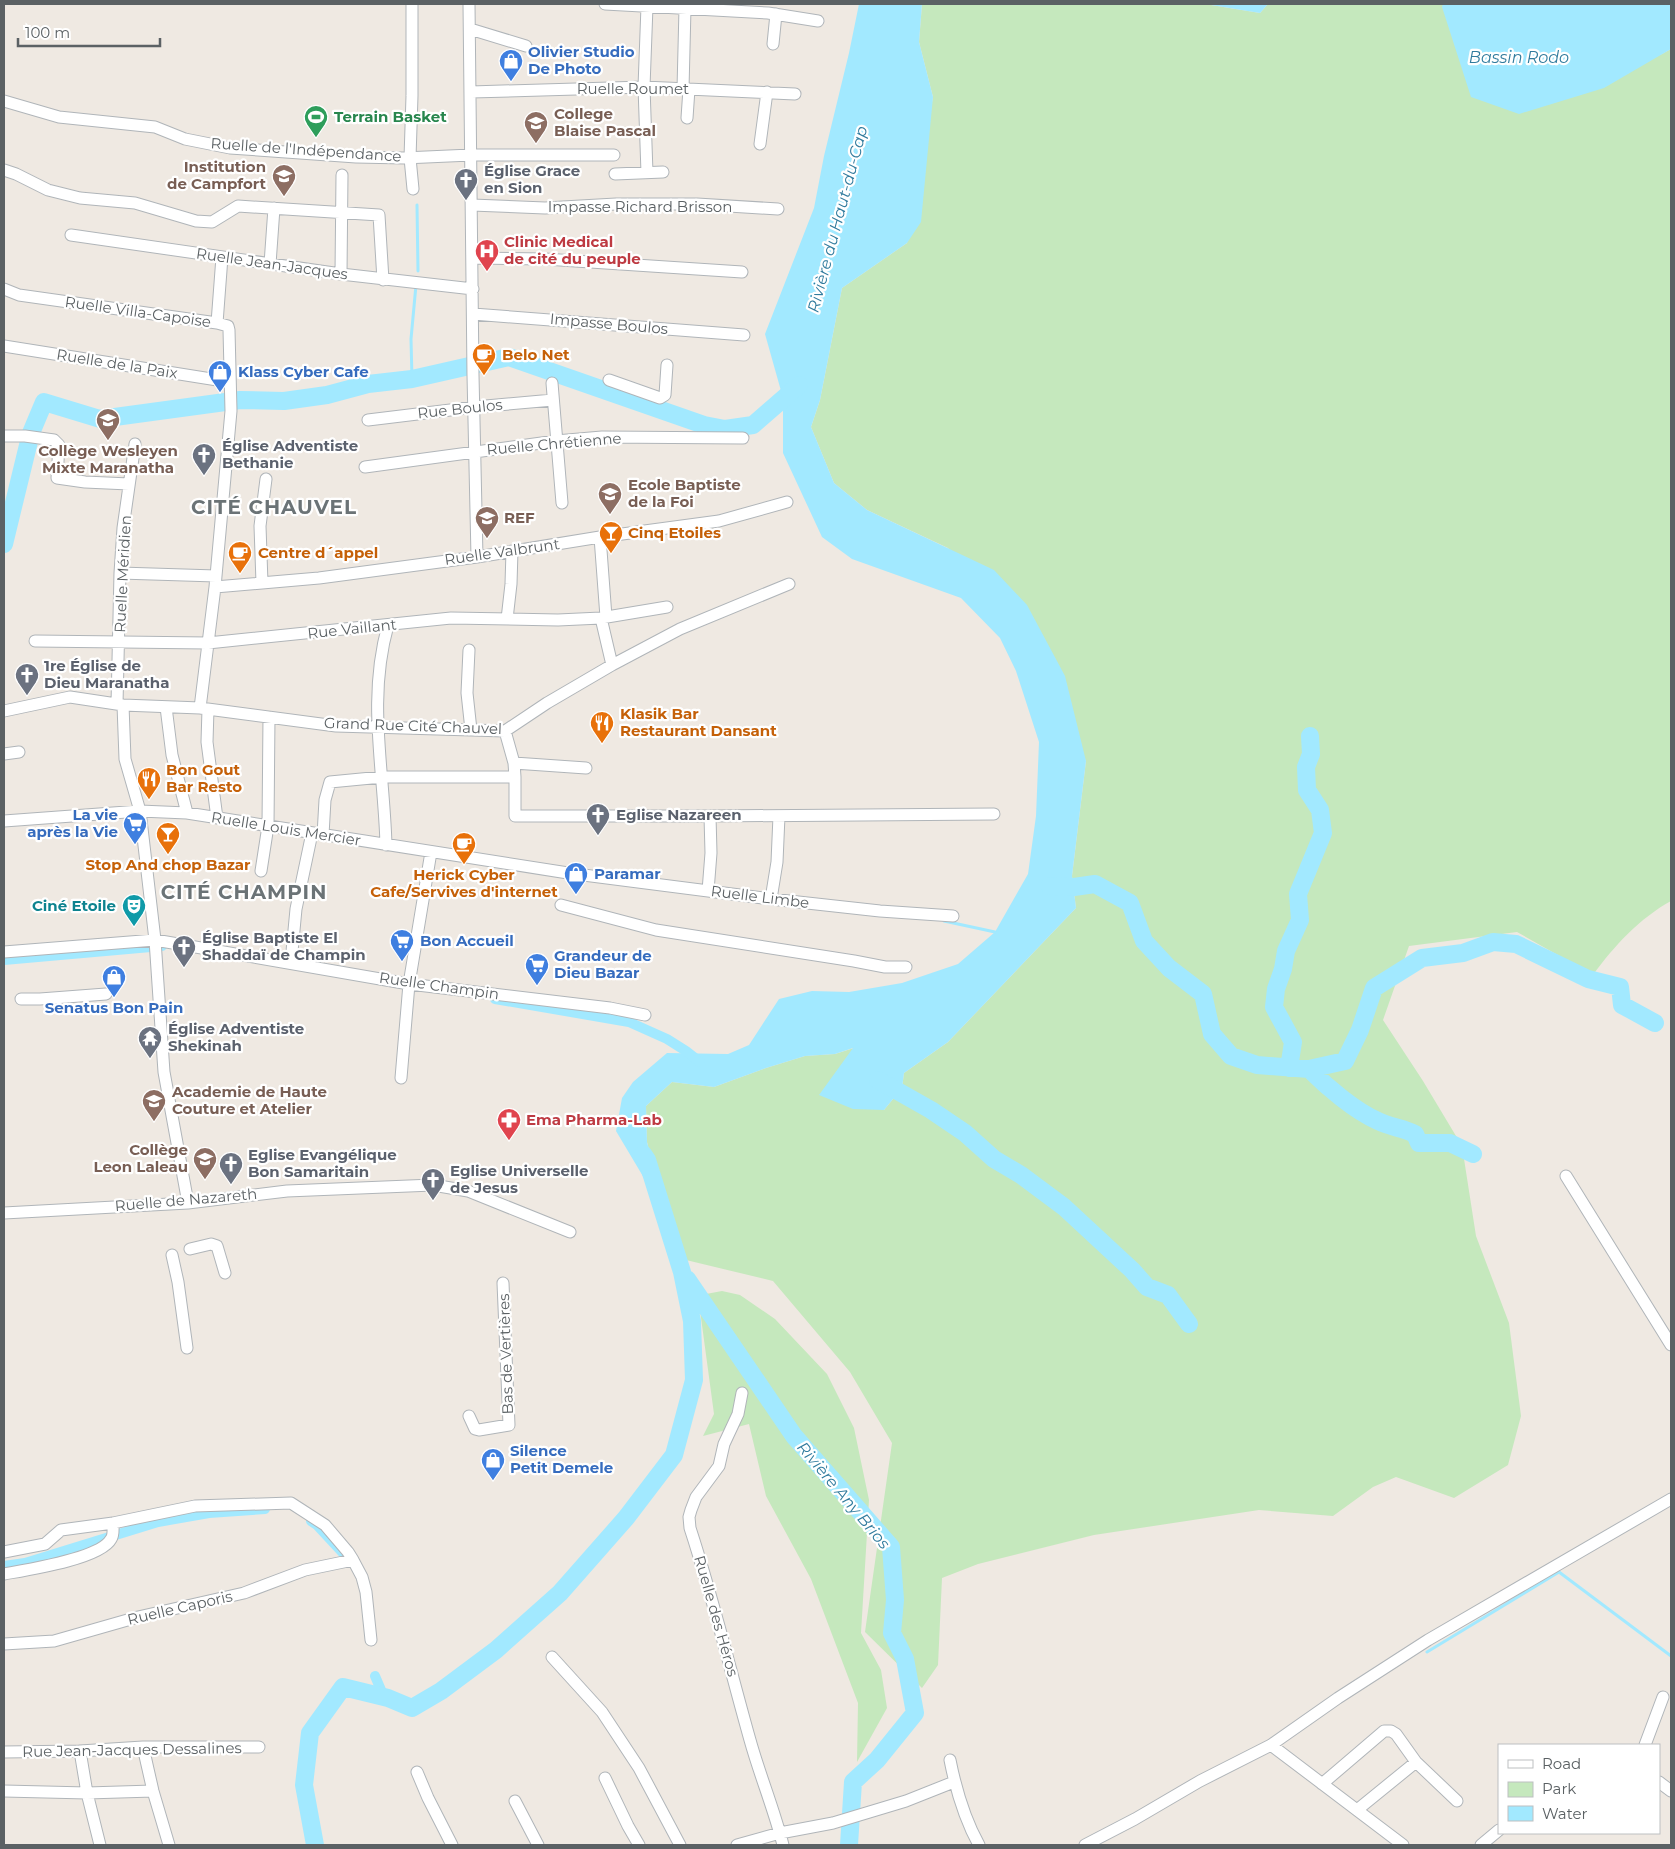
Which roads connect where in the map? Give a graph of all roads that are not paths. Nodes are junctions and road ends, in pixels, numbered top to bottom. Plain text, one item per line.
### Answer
1 (412, 4) edge
2 (470, 4) edge
3 (605, 4) edge
4 (647, 6) junction
5 (685, 8) junction
6 (776, 14) junction
7 (818, 21) dead end
8 (470, 28) junction
9 (773, 44) dead end
10 (526, 46) dead end
11 (644, 87) junction
12 (686, 89) junction
13 (471, 92) junction
14 (767, 92) junction
15 (795, 94) dead end
16 (4, 101) edge
17 (688, 118) dead end
18 (760, 144) dead end
19 (471, 155) junction
20 (614, 155) dead end
21 (410, 158) junction
22 (4, 170) edge
23 (663, 172) dead end
24 (647, 173) junction
25 (615, 174) dead end
26 (342, 175) dead end
27 (413, 189) dead end
28 (472, 205) junction
29 (274, 208) junction
30 (778, 209) dead end
31 (342, 212) junction
32 (71, 235) dead end
33 (222, 257) junction
34 (472, 258) junction
35 (270, 264) junction
36 (742, 272) dead end
37 (341, 274) junction
38 (383, 280) junction
39 (4, 289) edge
40 (473, 289) junction
41 (473, 314) junction
42 (217, 323) junction
43 (744, 335) dead end
44 (4, 346) edge
45 (667, 365) dead end
46 (609, 380) dead end
47 (230, 382) junction
48 (552, 383) dead end
49 (553, 400) junction
50 (474, 407) junction
51 (368, 420) dead end
52 (4, 436) edge
53 (743, 438) dead end
54 (556, 441) junction
55 (135, 444) dead end
56 (475, 452) junction
57 (366, 467) dead end
58 (266, 479) dead end
59 (129, 484) junction
60 (787, 502) dead end
61 (562, 503) dead end
62 (600, 537) junction
63 (512, 551) junction
64 (477, 557) junction
65 (120, 573) junction
66 (215, 581) junction
67 (262, 583) junction
68 (789, 584) dead end
69 (667, 607) dead end
70 (603, 618) junction
71 (507, 619) junction
72 (388, 625) junction
73 (36, 641) dead end
74 (119, 643) junction
75 (208, 643) junction
76 (469, 650) dead end
77 (612, 665) junction
78 (120, 705) junction
79 (166, 707) junction
80 (204, 708) junction
81 (4, 711) edge
82 (269, 717) junction
83 (377, 727) junction
84 (471, 730) junction
85 (505, 731) junction
86 (19, 752) dead end
87 (4, 754) edge
88 (514, 763) junction
89 (586, 768) dead end
90 (382, 777) junction
91 (515, 777) junction
92 (140, 811) junction
93 (187, 812) junction
94 (994, 814) dead end
95 (710, 816) junction
96 (778, 816) junction
97 (217, 818) junction
98 (4, 821) edge
99 (268, 826) junction
100 (317, 834) junction
101 (386, 845) junction
102 (431, 852) junction
103 (261, 871) dead end
104 (568, 873) joint
105 (708, 891) junction
106 (772, 899) junction
107 (561, 905) dead end
108 (953, 916) dead end
109 (155, 940) junction
110 (4, 952) edge
111 (291, 962) junction
112 (906, 967) dead end
113 (409, 984) junction
114 (106, 994) dead end
115 (21, 999) dead end
116 (645, 1015) dead end
117 (401, 1078) dead end
118 (1566, 1176) dead end
119 (188, 1203) junction
120 (4, 1213) edge
121 (570, 1232) dead end
122 (190, 1249) dead end
123 (172, 1255) dead end
124 (224, 1274) dead end
125 (503, 1284) dead end
126 (1670, 1341) edge
127 (187, 1348) dead end
128 (742, 1393) dead end
129 (468, 1416) dead end
130 (1671, 1499) edge
131 (113, 1523) junction
132 (4, 1552) edge
133 (353, 1560) junction
134 (4, 1574) edge
135 (371, 1640) dead end
136 (4, 1644) edge
137 (552, 1657) dead end
138 (1664, 1696) dead end
139 (1645, 1744) edge
140 (1271, 1745) junction
141 (143, 1747) junction
142 (259, 1747) dead end
143 (80, 1751) junction
144 (4, 1752) edge
145 (950, 1760) dead end
146 (1416, 1762) junction
147 (417, 1772) dead end
148 (605, 1778) dead end
149 (954, 1782) junction
150 (1660, 1783) edge
151 (1322, 1784) junction
152 (1671, 1790) edge
153 (4, 1791) edge
154 (153, 1791) junction
155 (87, 1793) junction
156 (515, 1801) dead end
157 (1457, 1801) dead end
158 (1357, 1810) junction
159 (1498, 1831) edge
160 (780, 1833) junction
161 (100, 1845) edge
162 (169, 1845) edge
163 (452, 1845) edge
164 (538, 1845) edge
165 (639, 1845) edge
166 (680, 1845) edge
167 (737, 1845) edge
168 (783, 1845) edge
169 (978, 1845) edge
170 (1085, 1845) edge
171 (1403, 1845) edge
172 (1481, 1845) edge

1 - 21 street
2 - 8 street
3 - 4 street
4 - 5 street
4 - 11 street
5 - 6 street
5 - 12 street
6 - 7 street
6 - 9 street
8 - 10 street
8 - 13 street
11 - 12 street, Ruelle Roumet
11 - 13 street, Ruelle Roumet
11 - 24 street
12 - 14 street, Ruelle Roumet
12 - 17 street
13 - 19 street
14 - 15 street, Ruelle Roumet
14 - 18 street
16 - 21 street, Ruelle de l'Indépendance
19 - 20 street, Ruelle de l'Indépendance
19 - 21 street, Ruelle de l'Indépendance
19 - 28 street
21 - 27 street
22 - 29 street
23 - 24 street
24 - 25 street
26 - 31 street
28 - 30 street, Impasse Richard Brisson
28 - 34 street
29 - 31 street
29 - 35 street
31 - 37 street
31 - 38 street
32 - 33 street, Ruelle Jean-Jacques
33 - 35 street, Ruelle Jean-Jacques
33 - 42 street
34 - 36 street
34 - 40 street
35 - 37 street, Ruelle Jean-Jacques
37 - 38 street, Ruelle Jean-Jacques
38 - 40 street, Ruelle Jean-Jacques
39 - 42 street, Ruelle Villa-Capoise
40 - 41 street
41 - 43 street, Impasse Boulos
41 - 50 street
42 - 47 street, Ruelle Villa-Capoise
44 - 47 street, Ruelle de la Paix
45 - 46 street
47 - 66 street, Ruelle Villa-Capoise
48 - 49 street
49 - 50 street, Rue Boulos
49 - 54 street
50 - 51 street, Rue Boulos
50 - 56 street
52 - 59 street
53 - 54 street, Ruelle Chrétienne
54 - 56 street, Ruelle Chrétienne
54 - 61 street
55 - 59 street, Ruelle Méridien
56 - 57 street, Ruelle Chrétienne
56 - 64 street
58 - 67 street
59 - 65 street, Ruelle Méridien
60 - 62 street, Ruelle Valbrunt
62 - 63 street, Ruelle Valbrunt
62 - 70 street
63 - 64 street, Ruelle Valbrunt
63 - 71 street
64 - 67 street, Ruelle Valbrunt
65 - 66 street, Ruelle Valbrunt
65 - 74 street, Ruelle Méridien
66 - 67 street, Ruelle Valbrunt
66 - 75 street, Ruelle Villa-Capoise
68 - 77 street, Grand Rue Cité Chauvel
69 - 70 street, Rue Vaillant
70 - 71 street, Rue Vaillant
70 - 77 street
71 - 72 street, Rue Vaillant
72 - 75 street, Rue Vaillant
72 - 83 street
73 - 74 street, Rue Vaillant
74 - 75 street, Rue Vaillant
74 - 78 street, Ruelle Méridien
75 - 80 street, Ruelle Villa-Capoise
76 - 84 street
77 - 85 street, Grand Rue Cité Chauvel
78 - 79 street, Grand Rue Cité Chauvel
78 - 81 street, Grand Rue Cité Chauvel
78 - 92 street, Ruelle Méridien
79 - 80 street, Grand Rue Cité Chauvel
79 - 93 street
80 - 82 street, Grand Rue Cité Chauvel
80 - 97 street, Ruelle Villa-Capoise
82 - 83 street, Grand Rue Cité Chauvel
82 - 99 street
83 - 84 street, Grand Rue Cité Chauvel
83 - 90 street
84 - 85 street, Grand Rue Cité Chauvel
85 - 88 street
86 - 87 street
88 - 89 street
88 - 91 street
90 - 91 street
90 - 100 street
90 - 101 street
91 - 95 street
92 - 93 street, Ruelle Louis Mercier
92 - 98 street, Ruelle Louis Mercier
92 - 109 street, Ruelle Méridien
93 - 97 street, Ruelle Louis Mercier
94 - 96 street
95 - 96 street
95 - 105 street
96 - 106 street
97 - 99 street, Ruelle Louis Mercier
99 - 100 street, Ruelle Louis Mercier
99 - 103 street
100 - 101 street, Ruelle Louis Mercier
100 - 111 street
101 - 102 street, Ruelle Louis Mercier
102 - 104 street, Ruelle Louis Mercier
102 - 113 street
104 - 105 street, Ruelle Limbe
105 - 106 street, Ruelle Limbe
106 - 108 street, Ruelle Limbe
107 - 112 street
109 - 110 street, Ruelle Champin
109 - 111 street, Ruelle Champin
109 - 119 street, Ruelle Méridien
111 - 113 street, Ruelle Champin
113 - 116 street, Ruelle Champin
113 - 117 street
114 - 115 street
118 - 126 street
119 - 120 street, Ruelle de Nazareth
119 - 121 street, Ruelle de Nazareth
122 - 124 street
123 - 127 street
125 - 129 street, Bas de Vertières
128 - 160 street, Ruelle des Héros
130 - 140 street
131 - 132 street
131 - 133 street
131 - 134 street
133 - 135 street
133 - 136 street, Ruelle Caporis
137 - 166 street
138 - 139 street
140 - 151 street
140 - 170 street
141 - 142 street, Rue Jean-Jacques Dessalines
141 - 143 street, Rue Jean-Jacques Dessalines
141 - 154 street
143 - 144 street, Rue Jean-Jacques Dessalines
143 - 155 street
145 - 149 street
146 - 151 street
146 - 157 street
146 - 158 street
147 - 163 street
148 - 165 street
149 - 160 street
149 - 169 street
150 - 152 street
151 - 158 street
153 - 155 street
154 - 155 street
154 - 162 street
155 - 161 street
156 - 164 street
158 - 171 street
159 - 172 street
160 - 167 street
160 - 168 street, Ruelle des Héros

